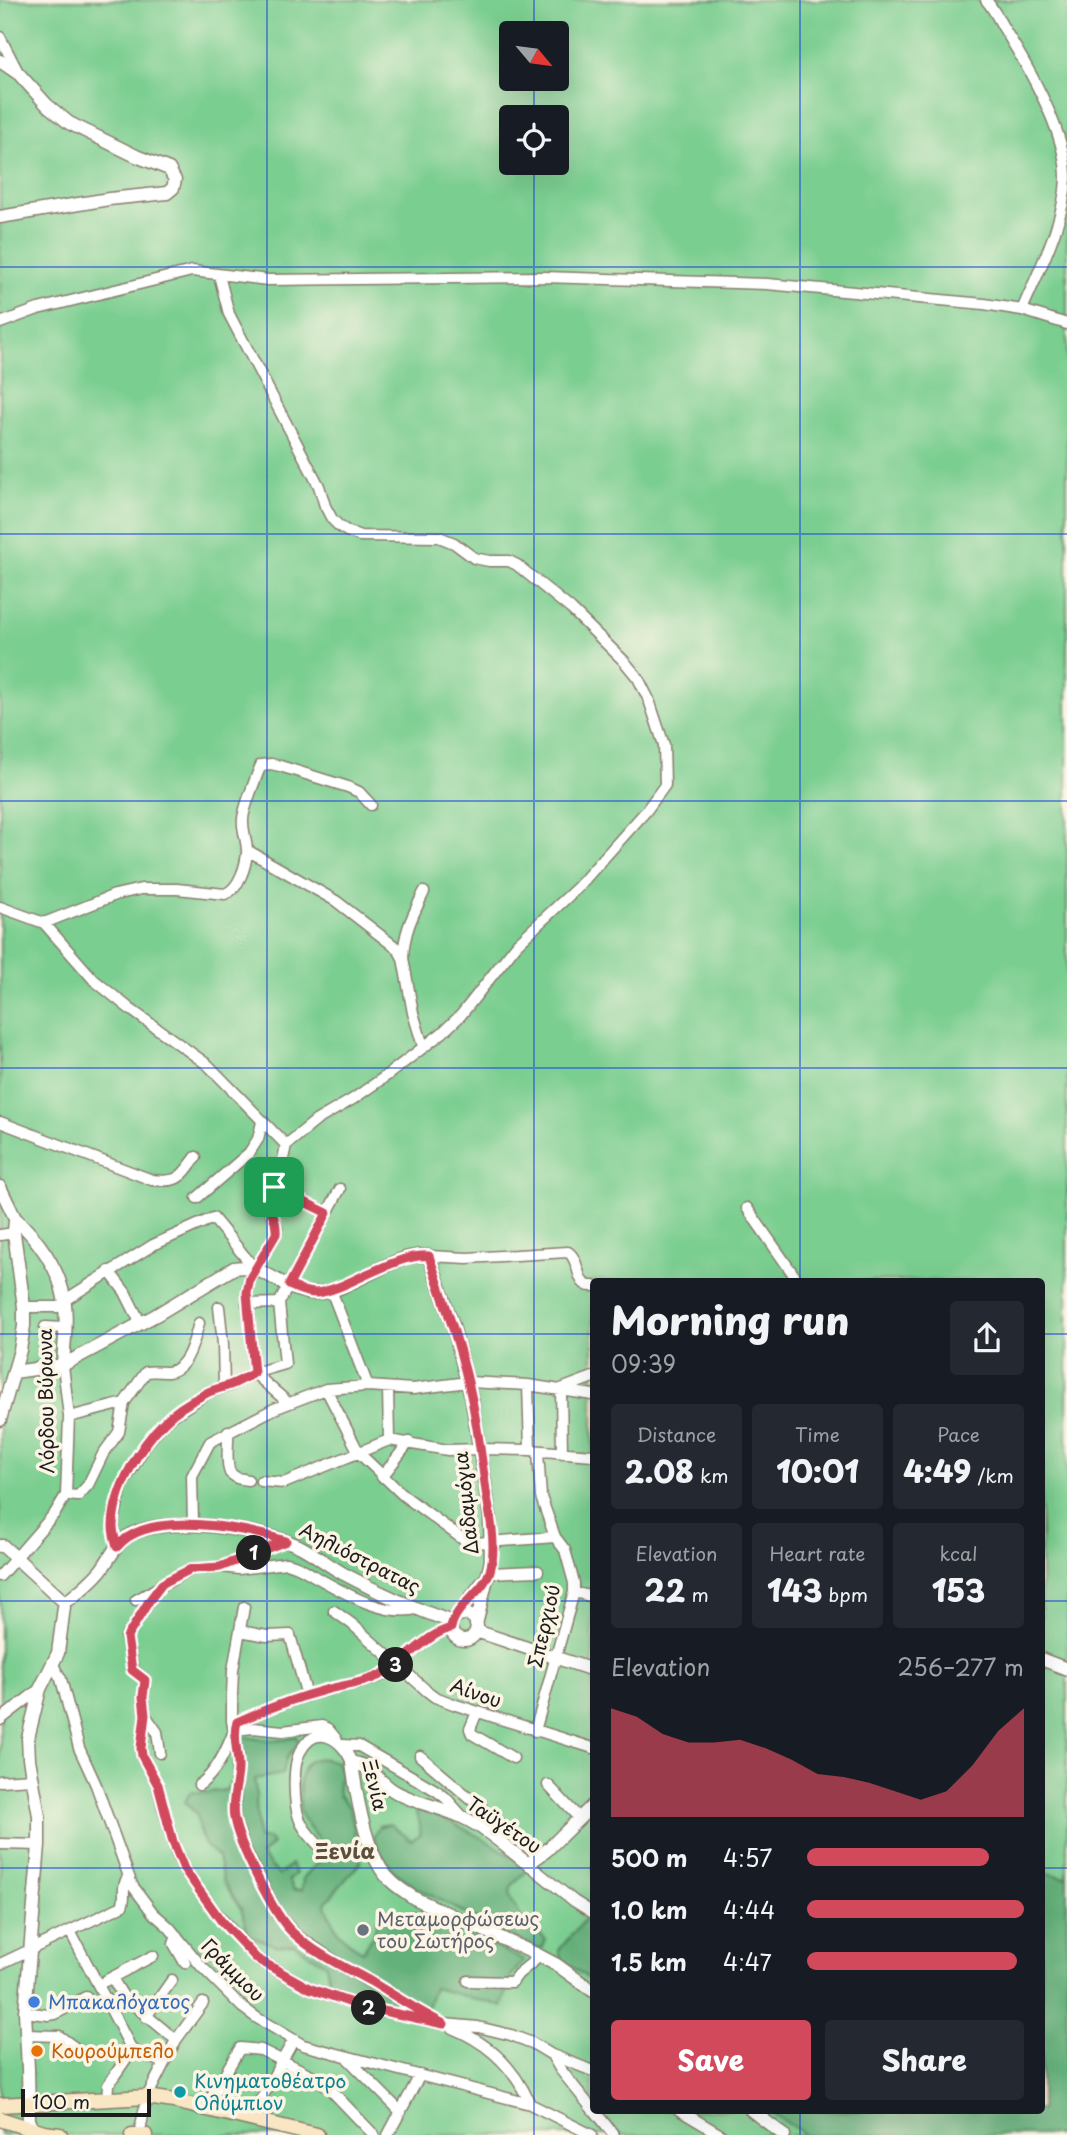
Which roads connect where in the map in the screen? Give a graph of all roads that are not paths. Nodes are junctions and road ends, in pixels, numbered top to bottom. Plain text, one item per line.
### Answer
1 (986, 0) edge
2 (0, 37) edge
3 (0, 61) edge
4 (19, 74) junction
5 (1067, 205) edge
6 (1059, 214) junction
7 (0, 218) edge
8 (219, 275) junction
9 (1022, 310) junction
10 (0, 323) edge
11 (1067, 324) edge
12 (372, 801) dead end
13 (247, 850) junction
14 (424, 891) dead end
15 (0, 907) edge
16 (44, 923) junction
17 (403, 958) junction
18 (423, 1046) junction
19 (0, 1122) edge
20 (262, 1122) junction
21 (286, 1146) junction
22 (196, 1157) dead end
23 (274, 1187) junction
24 (340, 1189) dead end
25 (1, 1192) edge
26 (197, 1198) dead end
27 (747, 1208) dead end
28 (327, 1213) junction
29 (17, 1227) junction
30 (0, 1235) edge
31 (429, 1256) junction
32 (255, 1269) junction
33 (109, 1271) junction
34 (796, 1278) edge
35 (289, 1285) junction
36 (590, 1286) edge
37 (331, 1290) junction
38 (65, 1303) junction
39 (279, 1303) junction
40 (247, 1304) junction
41 (24, 1307) junction
42 (219, 1307) dead end
43 (199, 1322) dead end
44 (141, 1324) junction
45 (45, 1327) dead end
46 (65, 1328) junction
47 (62, 1365) junction
48 (14, 1372) junction
49 (254, 1373) junction
50 (590, 1378) edge
51 (468, 1382) junction
52 (528, 1385) junction
53 (224, 1387) junction
54 (368, 1387) junction
55 (388, 1388) junction
56 (561, 1389) junction
57 (326, 1390) junction
58 (590, 1394) edge
59 (285, 1400) dead end
60 (124, 1403) junction
61 (69, 1417) junction
62 (0, 1420) edge
63 (228, 1432) junction
64 (389, 1440) junction
65 (409, 1442) junction
66 (480, 1449) junction
67 (534, 1450) junction
68 (359, 1453) junction
69 (562, 1453) junction
70 (590, 1455) edge
71 (382, 1476) junction
72 (248, 1480) dead end
73 (261, 1481) dead end
74 (66, 1495) junction
75 (193, 1525) junction
76 (555, 1536) junction
77 (286, 1541) junction
78 (492, 1541) junction
79 (1, 1544) edge
80 (117, 1547) junction
81 (15, 1557) junction
82 (220, 1567) junction
83 (538, 1571) dead end
84 (489, 1573) junction
85 (0, 1576) edge
86 (162, 1584) junction
87 (574, 1592) junction
88 (590, 1596) edge
89 (136, 1600) dead end
90 (65, 1601) junction
91 (244, 1607) dead end
92 (417, 1609) junction
93 (334, 1611) dead end
94 (453, 1622) junction
95 (476, 1628) junction
96 (240, 1631) junction
97 (556, 1657) junction
98 (1045, 1661) edge
99 (53, 1665) junction
100 (397, 1665) junction
101 (590, 1669) edge
102 (1067, 1669) edge
103 (40, 1689) junction
104 (307, 1696) junction
105 (477, 1712) junction
106 (145, 1715) junction
107 (0, 1720) edge
108 (235, 1730) junction
109 (535, 1731) junction
110 (340, 1743) junction
111 (590, 1747) edge
112 (160, 1754) dead end
113 (420, 1756) dead end
114 (513, 1758) dead end
115 (352, 1763) junction
116 (32, 1779) junction
117 (0, 1781) edge
118 (199, 1785) dead end
119 (548, 1785) dead end
120 (590, 1808) edge
121 (463, 1817) junction
122 (579, 1818) junction
123 (494, 1819) junction
124 (484, 1830) junction
125 (0, 1844) edge
126 (39, 1845) junction
127 (322, 1849) dead end
128 (534, 1860) junction
129 (128, 1877) junction
130 (590, 1911) edge
131 (70, 1931) junction
132 (176, 1940) junction
133 (30, 1950) junction
134 (153, 1956) dead end
135 (540, 1956) junction
136 (185, 1963) dead end
137 (0, 1964) edge
138 (112, 1978) junction
139 (172, 1980) dead end
140 (468, 1981) dead end
141 (97, 1983) junction
142 (590, 1989) edge
143 (86, 1997) dead end
144 (203, 2003) dead end
145 (25, 2012) junction
146 (146, 2017) junction
147 (444, 2024) junction
148 (26, 2035) junction
149 (176, 2040) junction
150 (293, 2041) junction
151 (74, 2047) dead end
152 (132, 2050) junction
153 (552, 2055) junction
154 (346, 2057) junction
155 (282, 2060) junction
156 (164, 2063) junction
157 (590, 2070) edge
158 (420, 2075) junction
159 (147, 2097) junction
160 (107, 2101) junction
161 (28, 2104) junction
162 (530, 2104) junction
163 (0, 2105) edge
164 (590, 2105) edge
165 (205, 2108) junction
166 (401, 2112) junction
167 (597, 2114) edge
168 (686, 2114) edge
169 (756, 2114) edge
170 (0, 2119) edge
171 (250, 2119) junction
172 (33, 2132) edge
173 (60, 2135) edge
174 (132, 2135) edge
175 (139, 2135) edge
176 (145, 2135) edge
177 (317, 2135) edge
178 (374, 2135) edge
179 (388, 2135) edge
180 (592, 2135) edge
181 (614, 2135) edge
182 (722, 2135) edge
183 (784, 2135) edge

1 - 6 street
2 - 4 street
3 - 4 street
4 - 7 street
5 - 6 street
6 - 9 street
8 - 9 street
8 - 10 street
8 - 18 street
9 - 11 street
12 - 13 street
13 - 16 street
13 - 17 street
14 - 17 street
15 - 16 street
16 - 20 street
17 - 18 street
18 - 21 street
19 - 22 street
20 - 21 street
20 - 26 street
21 - 23 street
23 - 28 street
23 - 32 street
24 - 28 street
25 - 29 street
27 - 34 street
28 - 35 street
29 - 30 street
29 - 38 street, Λόρδου Βύρωνα
29 - 41 street
31 - 36 street
31 - 37 street
31 - 51 street, Δαδαμόγια
32 - 33 street
32 - 35 street
32 - 40 street
32 - 44 street
33 - 38 street
33 - 44 street
35 - 37 street
35 - 39 street
37 - 54 street
38 - 41 street
38 - 46 street, Λόρδου Βύρωνα
39 - 40 street
39 - 49 street
40 - 49 street
41 - 48 street
42 - 53 street
43 - 60 street
44 - 47 street
45 - 46 street
46 - 47 street, Λόρδου Βύρωνα
47 - 48 street
47 - 61 street, Λόρδου Βύρωνα
48 - 62 street
49 - 53 street
49 - 59 street
50 - 56 street
51 - 52 street
51 - 55 street
51 - 66 street, Δαδαμόγια
52 - 56 street
52 - 67 street, Σπερχιού
53 - 80 street
54 - 55 street
54 - 57 street
55 - 64 street
56 - 58 street
56 - 69 street
57 - 63 street
57 - 68 street
60 - 61 street
60 - 74 street
61 - 74 street, Λόρδου Βύρωνα
63 - 72 street
63 - 75 street
64 - 65 street
64 - 68 street
65 - 66 street
65 - 71 street
66 - 67 street
66 - 78 street, Δαδαμόγια
67 - 69 street
67 - 76 street, Σπερχιού
68 - 71 street
68 - 73 street
69 - 70 street
71 - 78 street
74 - 81 street, Λόρδου Βύρωνα
75 - 77 street, Αηλιόστρατας
75 - 80 street, Αηλιόστρατας
76 - 78 street
76 - 87 street, Σπερχιού
77 - 82 street
77 - 92 street, Αηλιόστρατας
78 - 84 street, Δαδαμόγια
79 - 81 street
80 - 90 street, Αηλιόστρατας
81 - 85 street, Λόρδου Βύρωνα
81 - 90 street
82 - 86 street
82 - 92 street
83 - 84 street
84 - 94 street
84 - 95 street, Δαδαμόγια
86 - 89 street
86 - 106 street
87 - 88 street
87 - 97 street, Σπερχιού
90 - 99 street
91 - 96 street
92 - 94 street, Αηλιόστρατας
93 - 100 street, Αίνου
94 - 95 street, Αηλιόστρατας
94 - 95 street, Αηλιόστρατας
94 - 100 street
95 - 97 street, Αηλιόστρατας
96 - 104 street
96 - 108 street
97 - 101 street, Αηλιόστρατας
97 - 109 street, Σπερχιού
98 - 102 street
99 - 103 street
99 - 129 street, Γράμμου
100 - 104 street
100 - 105 street, Αίνου
103 - 107 street
103 - 116 street
104 - 108 street
105 - 109 street, Αίνου
105 - 114 street
106 - 112 street
106 - 147 street
108 - 110 street
108 - 118 street
108 - 147 street
109 - 111 street, Αίνου
110 - 115 street, Ξενία
110 - 121 street
110 - 127 street
113 - 123 street
115 - 121 street, Ταϋγέτου
115 - 135 street, Ξενία
116 - 117 street
116 - 126 street
119 - 122 street
120 - 122 street
121 - 124 street, Ταϋγέτου
122 - 128 street
123 - 124 street
123 - 128 street
124 - 128 street, Ταϋγέτου
125 - 126 street
126 - 133 street
128 - 130 street, Ταϋγέτου
129 - 131 street
129 - 132 street, Γράμμου
131 - 133 street
131 - 141 street
132 - 136 street
132 - 150 street, Γράμμου
133 - 137 street
133 - 145 street
134 - 138 street
135 - 140 street
135 - 142 street, Ξενία
138 - 141 street
138 - 146 street
139 - 146 street
141 - 152 street
143 - 145 street
144 - 149 street
145 - 148 street
146 - 149 street
147 - 153 street
147 - 162 street
148 - 151 street
148 - 161 street
149 - 156 street
150 - 154 street, Γράμμου
150 - 155 street
152 - 156 street
152 - 160 street
153 - 157 street
153 - 164 street
154 - 158 street, Γράμμου
154 - 166 street
155 - 165 street
155 - 171 street
155 - 178 street
156 - 159 street
158 - 162 street, Γράμμου
158 - 166 street
159 - 160 main road
159 - 165 main road
159 - 175 street
160 - 161 main road
161 - 163 main road
161 - 172 street
162 - 180 street, Γράμμου
165 - 171 main road
166 - 179 street
167 - 181 street
168 - 182 street
169 - 183 street
170 - 172 main road
171 - 177 main road
172 - 173 main road
174 - 175 main road
175 - 176 main road

